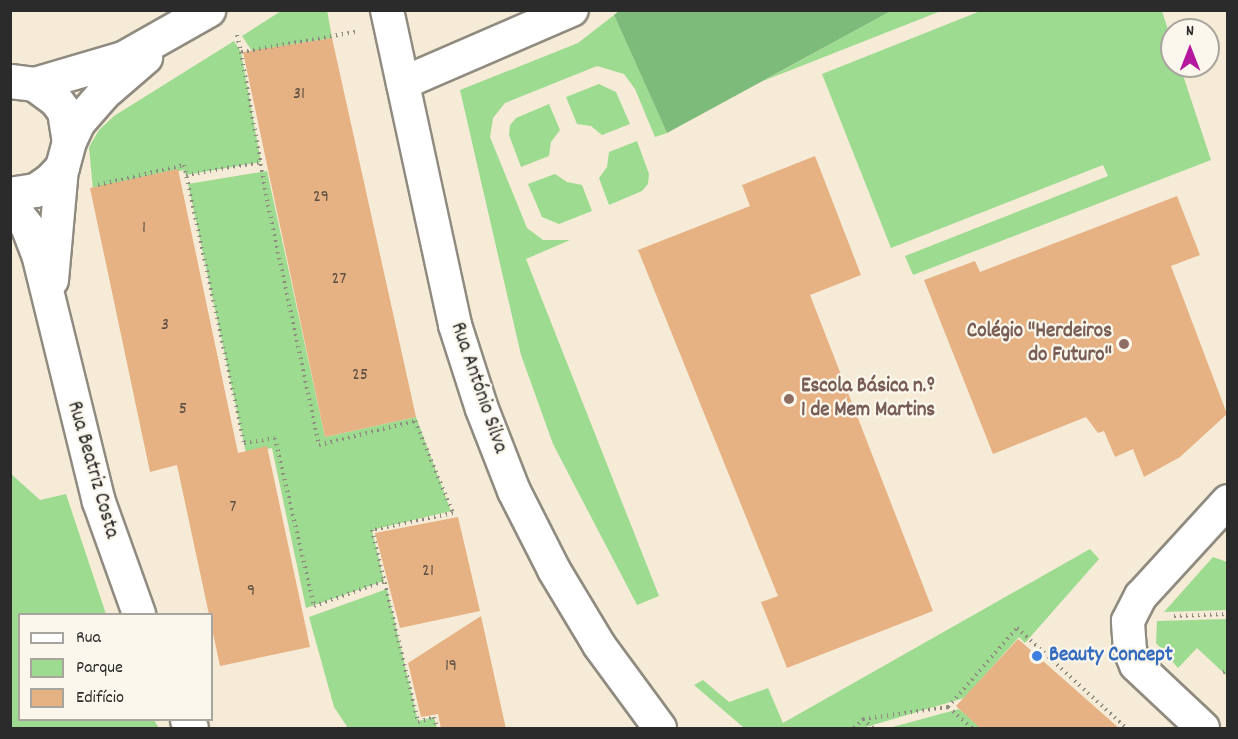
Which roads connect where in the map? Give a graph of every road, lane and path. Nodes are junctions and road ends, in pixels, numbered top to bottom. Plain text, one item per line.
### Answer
1 (208, 10) edge
2 (387, 10) edge
3 (572, 10) edge
4 (172, 34) junction
5 (333, 36) dead end
6 (20, 79) edge
7 (402, 83) junction
8 (66, 154) junction
9 (261, 162) junction
10 (186, 175) junction
11 (88, 188) dead end
12 (10, 194) edge
13 (10, 204) edge
14 (55, 322) junction
15 (1227, 501) edge
16 (384, 581) junction
17 (138, 613) edge
18 (1227, 614) edge
19 (1130, 615) junction
20 (948, 706) junction
21 (862, 719) junction
22 (437, 729) edge
23 (660, 729) edge
24 (854, 729) edge
25 (873, 729) edge
26 (972, 729) edge
27 (1126, 729) edge
28 (1203, 729) edge

1 - 4 street
2 - 7 street, Rua António Silva
3 - 7 street
4 - 6 street
4 - 8 street
5 - 9 path
6 - 8 street
7 - 23 street, Rua António Silva
8 - 12 street
8 - 14 street, Rua Beatriz Costa
9 - 10 path
9 - 16 path
10 - 11 path
10 - 16 path
13 - 14 street, Rua Beatriz Costa
14 - 17 street, Rua Beatriz Costa
15 - 19 street
16 - 22 path
18 - 19 path
19 - 28 street
20 - 21 path
20 - 26 path
20 - 27 path
21 - 24 path
21 - 25 path

